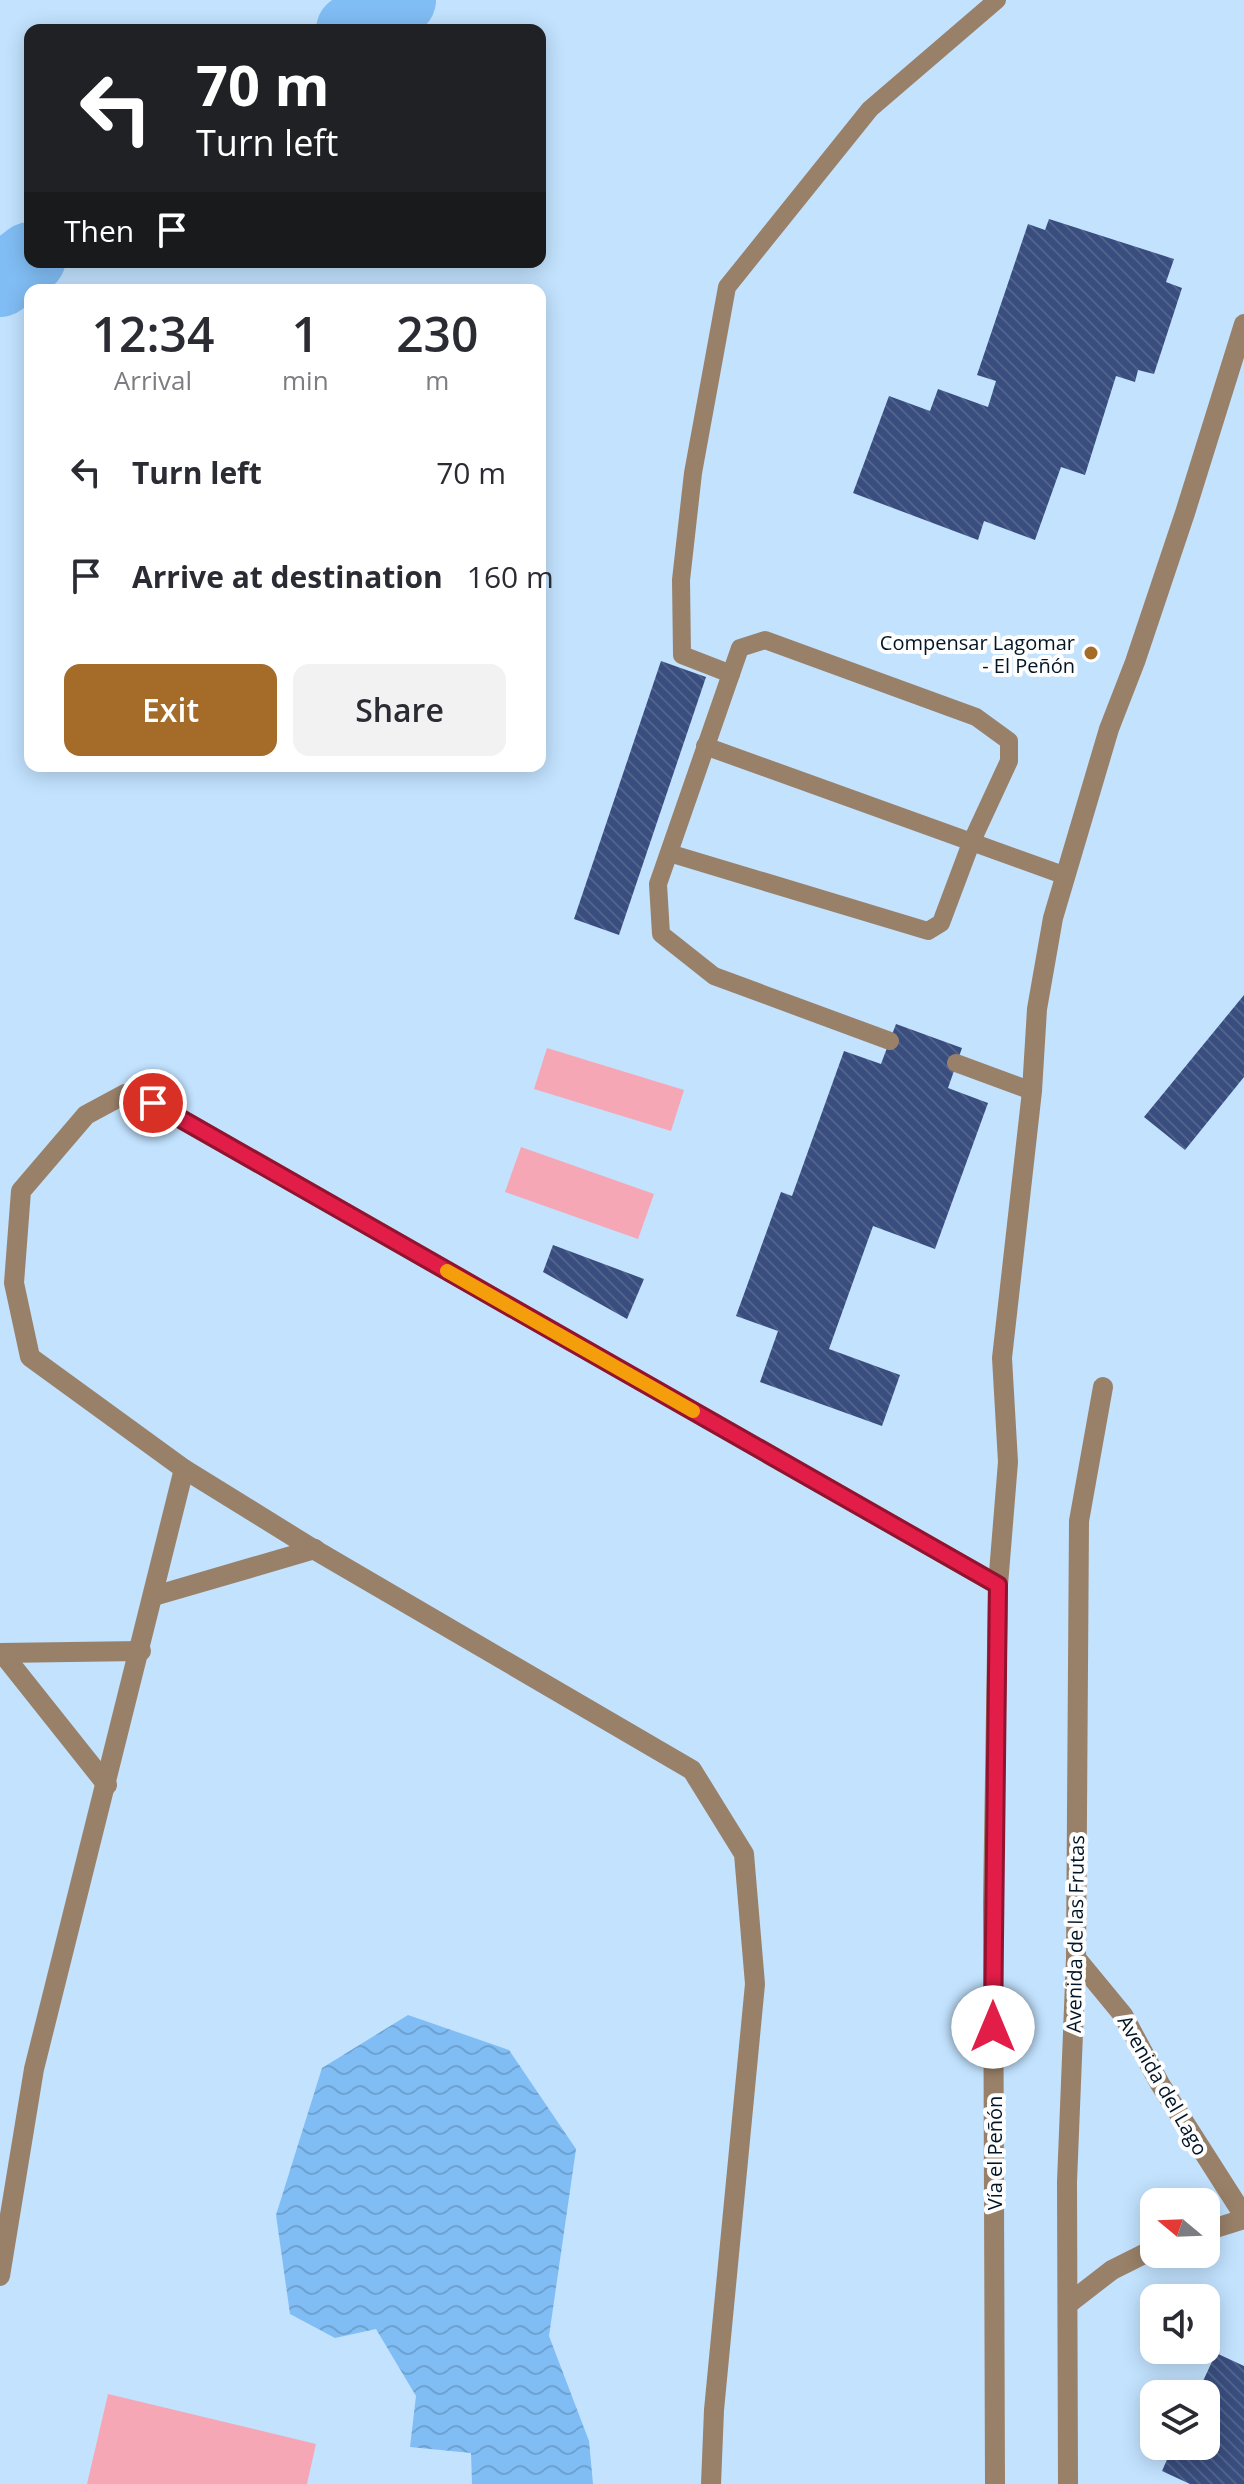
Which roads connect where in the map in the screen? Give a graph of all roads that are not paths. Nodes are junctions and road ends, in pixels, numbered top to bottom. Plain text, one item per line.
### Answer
1 (997, 0) edge
2 (1244, 324) edge
3 (731, 674) junction
4 (705, 746) junction
5 (971, 843) junction
6 (669, 853) junction
7 (1066, 876) junction
8 (890, 1041) dead end
9 (956, 1063) dead end
10 (1032, 1091) junction
11 (7, 1276) edge
12 (1103, 1387) dead end
13 (184, 1469) junction
14 (315, 1549) junction
15 (998, 1585) junction
16 (154, 1596) junction
17 (141, 1651) junction
18 (1, 1653) edge
19 (107, 1785) junction
20 (1076, 1958) junction
21 (1244, 2218) edge
22 (1220, 2226) edge
23 (1140, 2256) edge
24 (0, 2276) edge
25 (1068, 2304) junction
26 (711, 2484) edge
27 (995, 2484) edge
28 (1068, 2484) edge

1 - 3 lane
2 - 7 street, Vía el Peñón
3 - 4 lane
3 - 5 lane
4 - 5 lane
4 - 6 lane
5 - 6 lane
5 - 7 lane
6 - 8 lane
7 - 10 street, Vía el Peñón
9 - 10 lane
10 - 15 street, Vía el Peñón
11 - 13 street
11 - 15 street
12 - 20 street, Avenida de las Frutas
13 - 14 street
13 - 16 street
14 - 16 street
14 - 26 street
15 - 27 street, Vía el Peñón
16 - 17 street
17 - 18 street
17 - 19 street
18 - 19 street
19 - 24 street
20 - 21 street, Avenida del Lago
20 - 25 street, Avenida de las Frutas
21 - 22 street
23 - 25 street
25 - 28 street, Avenida de las Frutas

